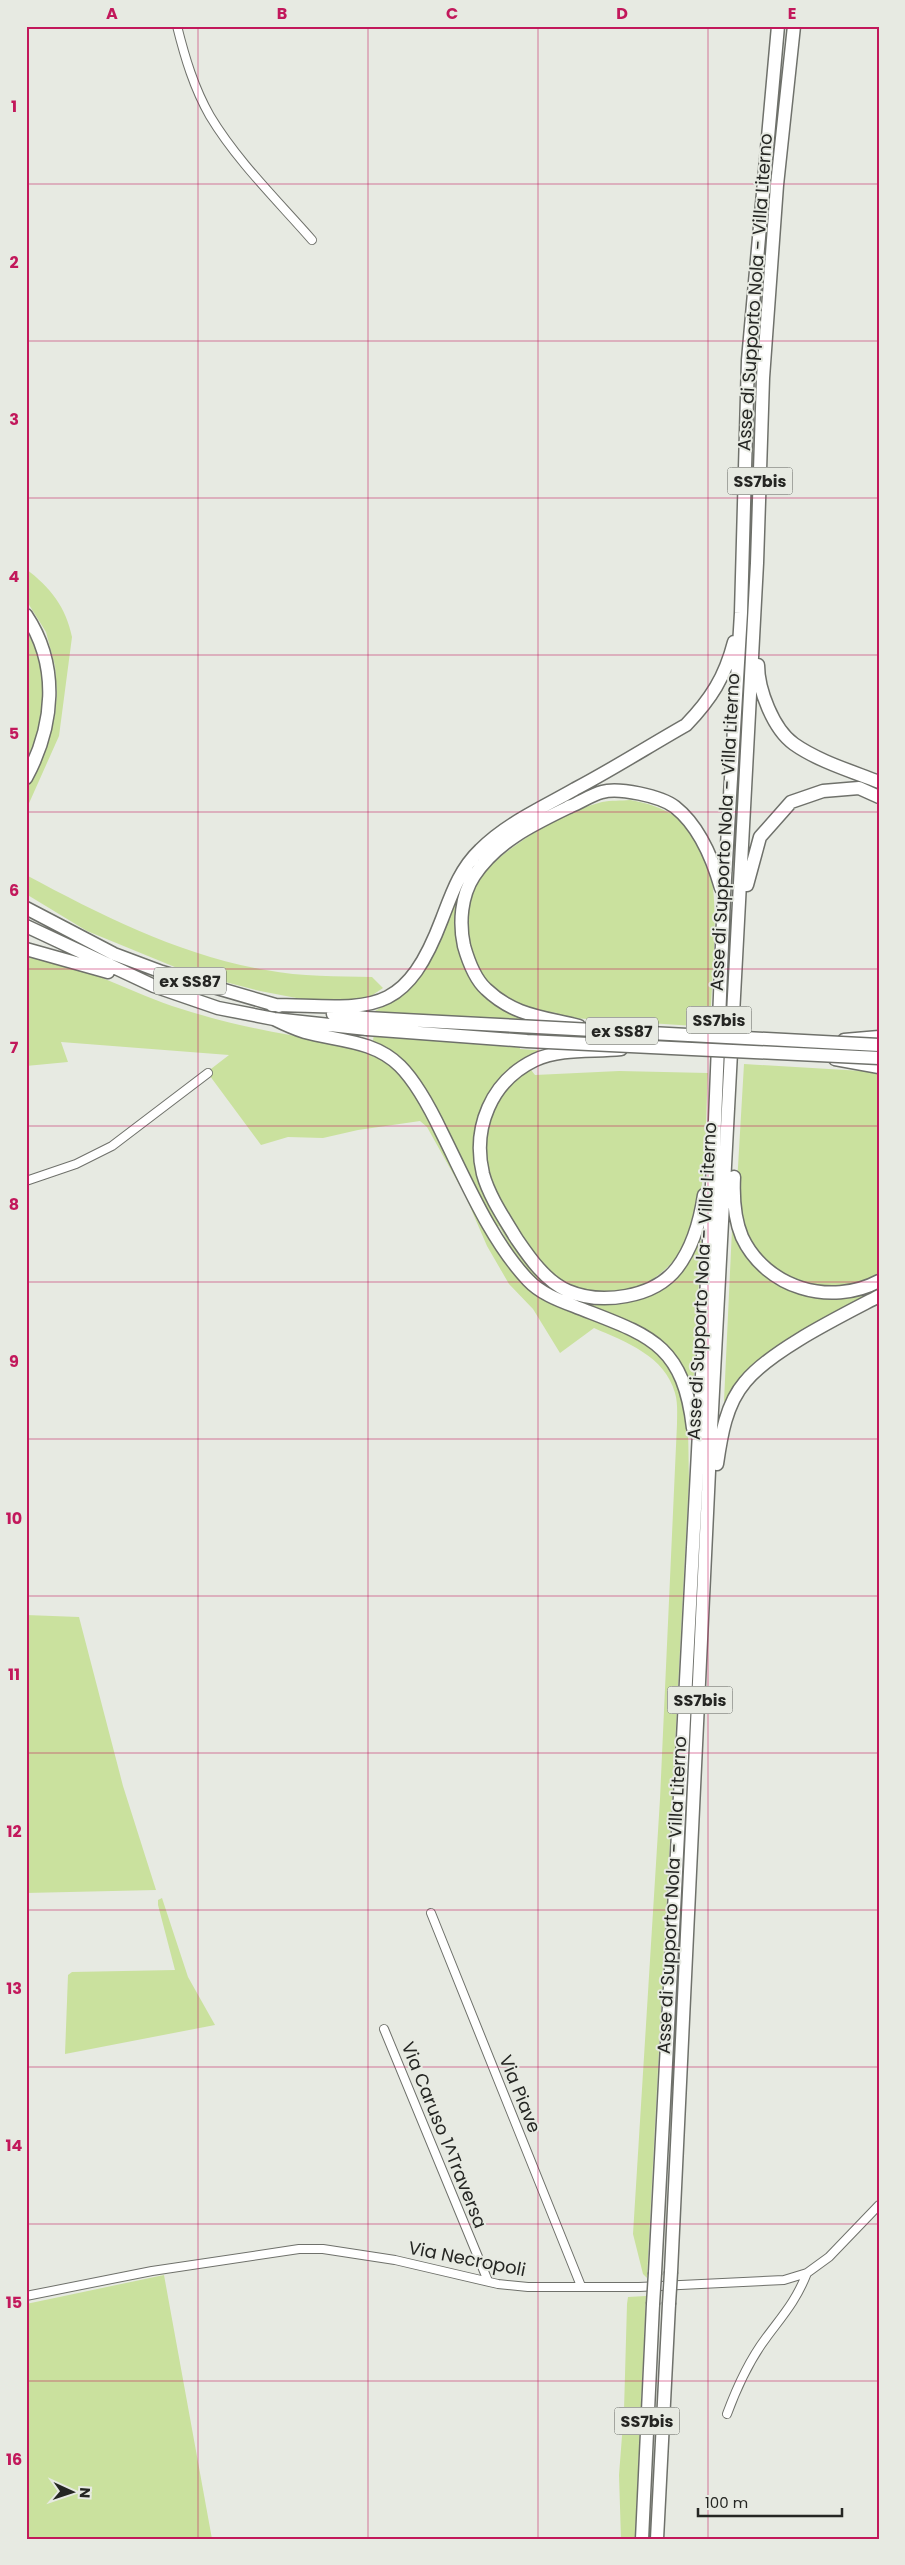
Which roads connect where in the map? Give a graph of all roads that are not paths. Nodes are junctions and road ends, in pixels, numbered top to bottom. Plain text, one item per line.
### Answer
1 (178, 26) edge
2 (778, 26) edge
3 (794, 26) edge
4 (312, 240) dead end
5 (757, 563) junction
6 (742, 613) junction
7 (26, 615) edge
8 (26, 778) edge
9 (879, 782) edge
10 (879, 797) edge
11 (548, 811) junction
12 (724, 895) junction
13 (26, 908) edge
14 (26, 926) edge
15 (738, 937) junction
16 (26, 949) edge
17 (154, 986) junction
18 (272, 1005) junction
19 (274, 1019) junction
20 (366, 1024) junction
21 (593, 1030) junction
22 (879, 1037) edge
23 (828, 1042) junction
24 (879, 1044) edge
25 (638, 1047) junction
26 (816, 1055) junction
27 (879, 1058) edge
28 (879, 1067) edge
29 (208, 1073) dead end
30 (729, 1127) junction
31 (714, 1146) junction
32 (26, 1181) edge
33 (879, 1281) edge
34 (879, 1296) edge
35 (696, 1464) junction
36 (706, 1548) junction
37 (431, 1913) dead end
38 (384, 2029) dead end
39 (879, 2205) edge
40 (807, 2274) junction
41 (488, 2281) junction
42 (582, 2286) junction
43 (26, 2296) edge
44 (727, 2414) dead end
45 (642, 2539) edge
46 (657, 2539) edge

1 - 4 street
2 - 6 highway, Asse di Supporto Nola - Villa Literno / SS7bis
3 - 5 highway, Asse di Supporto Nola - Villa Literno / SS7bis
5 - 9 highway
5 - 15 highway, Asse di Supporto Nola - Villa Literno / SS7bis
6 - 11 highway
6 - 12 highway, Asse di Supporto Nola - Villa Literno / SS7bis
7 - 8 highway
10 - 15 highway
11 - 12 highway
11 - 18 highway
11 - 21 highway, bridge
12 - 31 highway, Asse di Supporto Nola - Villa Literno / SS7bis
13 - 18 highway, ex SS87
14 - 17 highway, ex SS87
15 - 30 highway, Asse di Supporto Nola - Villa Literno / SS7bis
16 - 17 highway
17 - 19 highway, ex SS87
18 - 20 highway, ex SS87
19 - 20 highway, ex SS87
19 - 35 highway
20 - 21 highway, ex SS87, bridge
20 - 25 highway, ex SS87, bridge
21 - 23 highway, ex SS87, bridge
22 - 23 highway, bridge
23 - 24 highway, ex SS87, bridge
25 - 26 highway, ex SS87, bridge
25 - 31 highway, bridge
26 - 27 highway, ex SS87, bridge
26 - 28 highway, bridge
29 - 32 street
30 - 33 highway
30 - 36 highway, Asse di Supporto Nola - Villa Literno / SS7bis
31 - 35 highway, Asse di Supporto Nola - Villa Literno / SS7bis
34 - 36 highway
35 - 45 highway, Asse di Supporto Nola - Villa Literno / SS7bis, bridge
36 - 46 highway, Asse di Supporto Nola - Villa Literno / SS7bis, bridge
37 - 42 street, Via Piave
38 - 41 street, Via Caruso 1^Traversa
39 - 40 street, Via Necropoli
40 - 42 street, Via Necropoli
40 - 44 street
41 - 42 street, Via Necropoli
41 - 43 street, Via Necropoli

